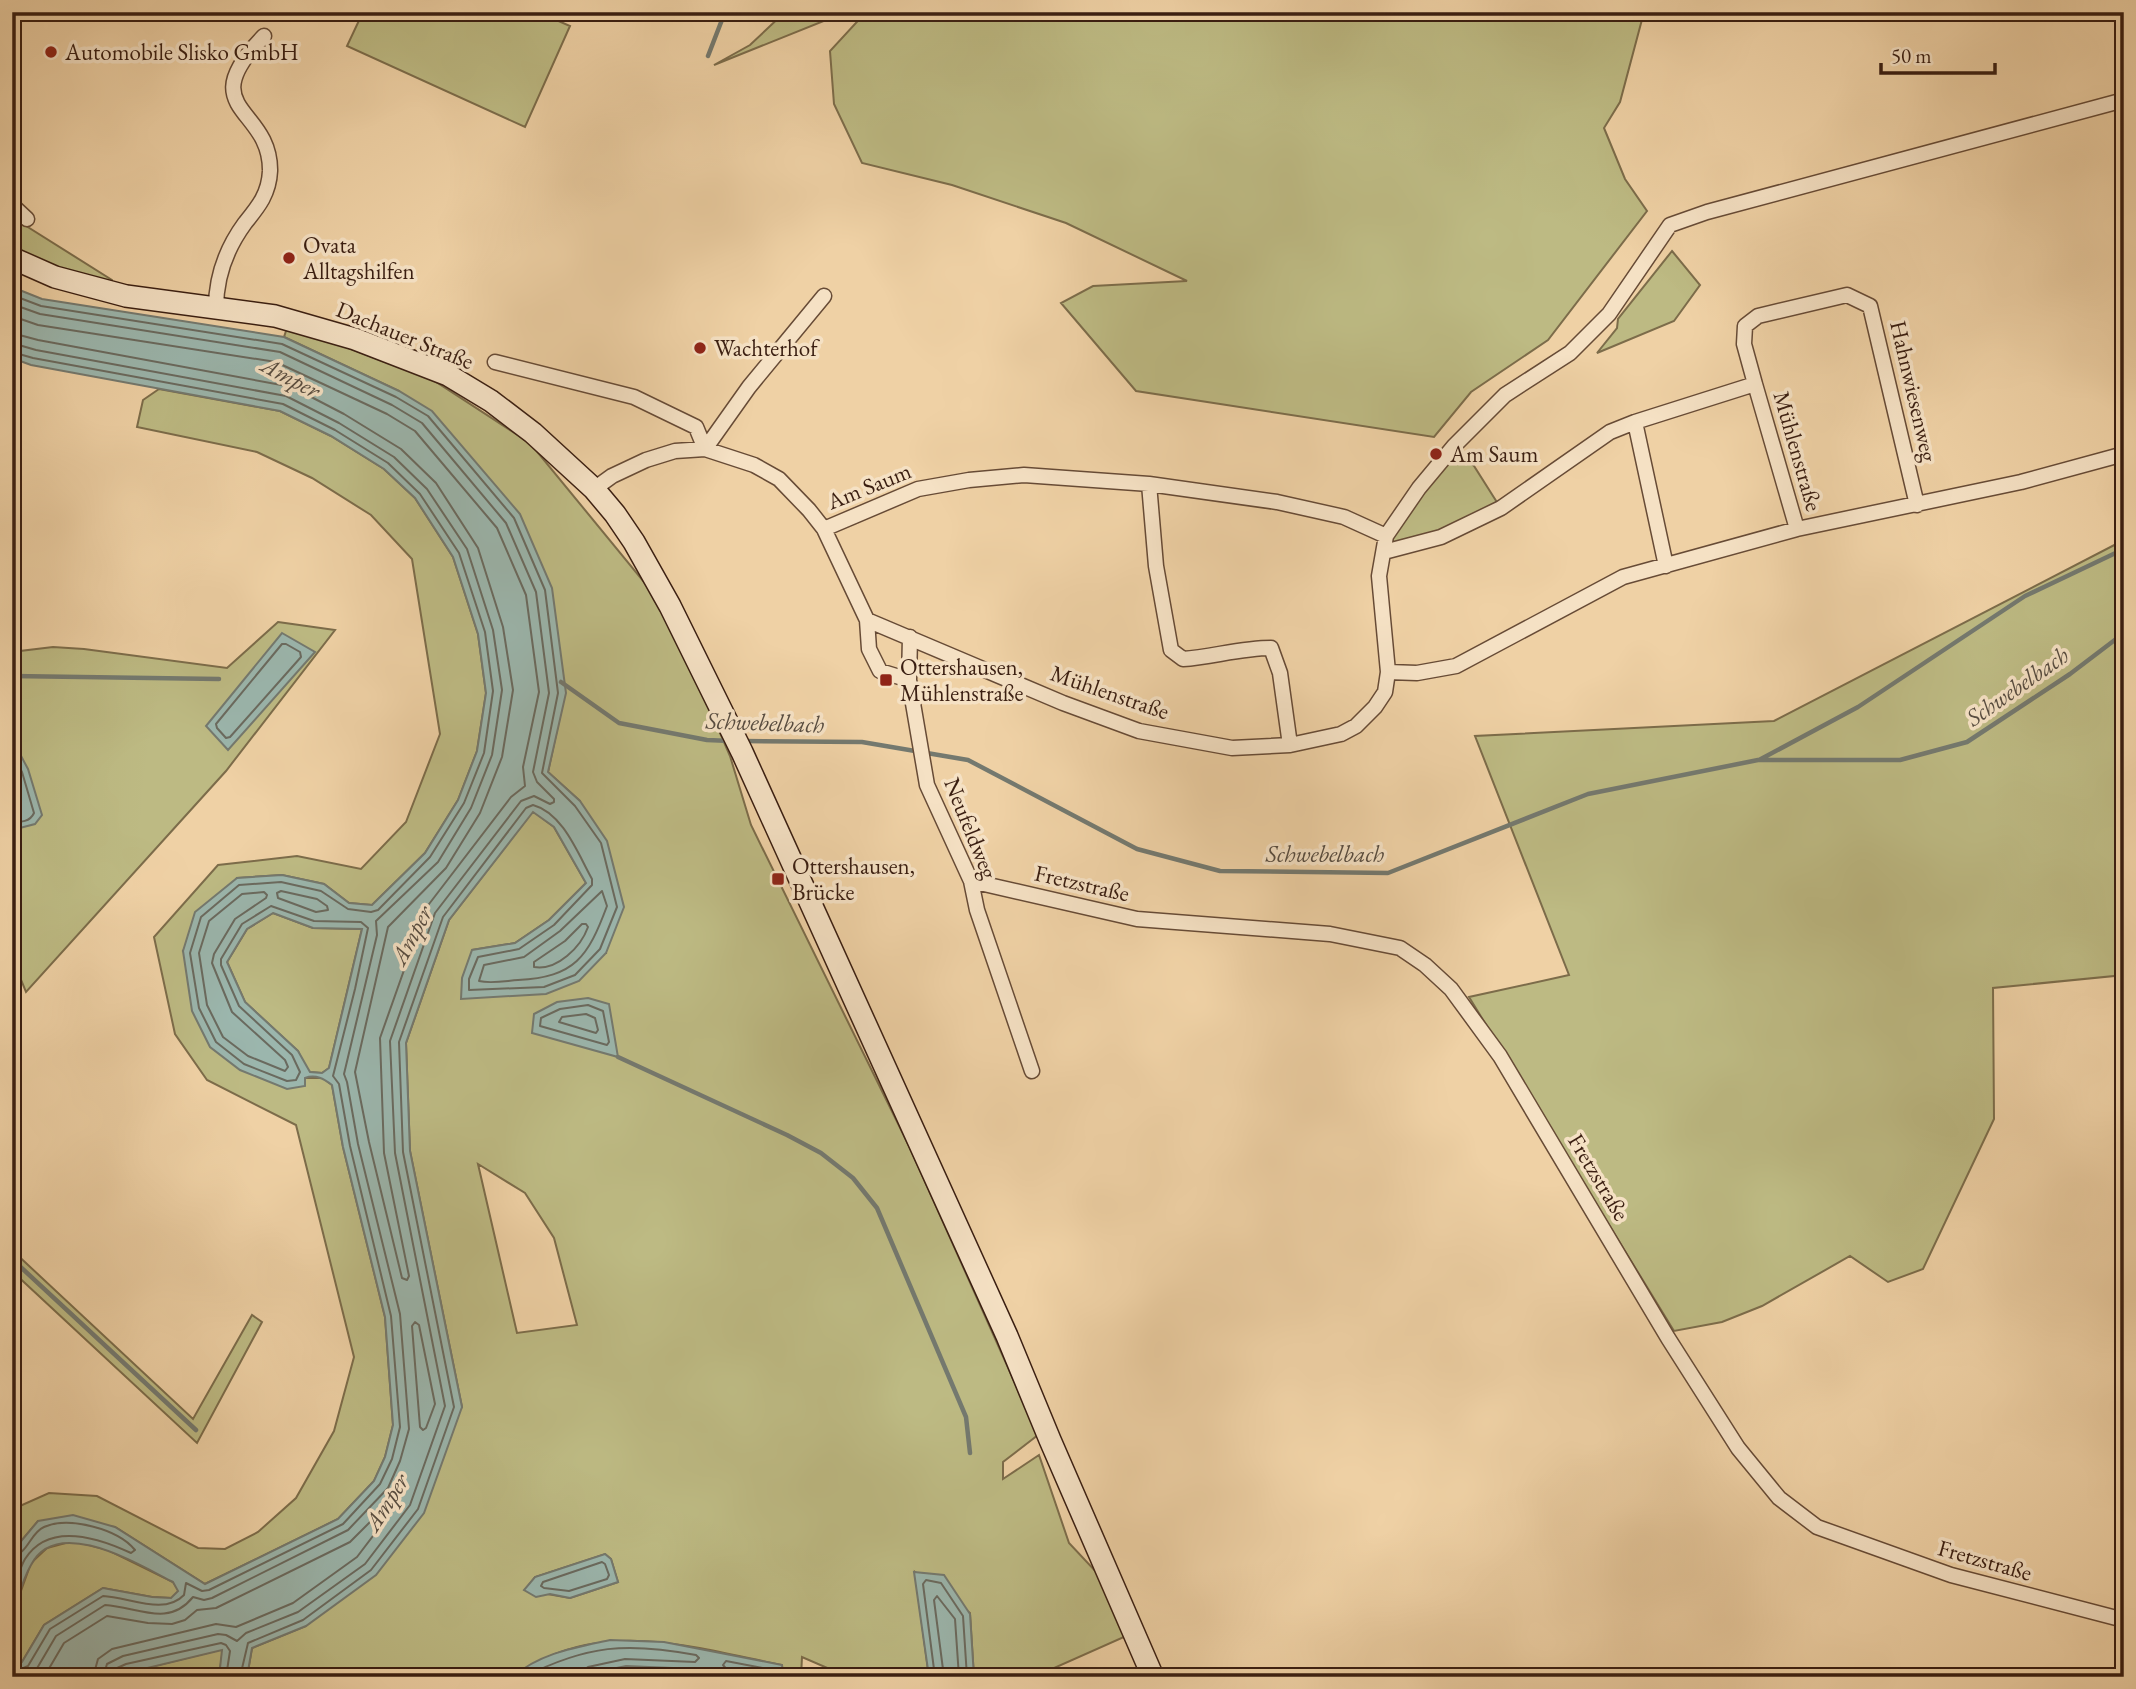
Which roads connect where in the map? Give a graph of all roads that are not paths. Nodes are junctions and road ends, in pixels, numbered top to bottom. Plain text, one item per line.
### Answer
1 (264, 36) dead end
2 (2124, 100) edge
3 (12, 205) edge
4 (27, 219) dead end
5 (12, 258) edge
6 (824, 296) dead end
7 (216, 308) junction
8 (495, 362) dead end
9 (1755, 384) junction
10 (1634, 422) junction
11 (705, 449) junction
12 (2124, 454) edge
13 (1149, 484) junction
14 (594, 489) junction
15 (1917, 505) junction
16 (824, 529) junction
17 (1797, 529) junction
18 (1386, 536) junction
19 (1384, 552) junction
20 (1667, 566) junction
21 (867, 620) junction
22 (909, 638) junction
23 (1388, 672) junction
24 (909, 681) junction
25 (1290, 745) junction
26 (971, 881) junction
27 (1032, 1071) dead end
28 (2124, 1620) edge
29 (1153, 1677) edge

1 - 7 street
2 - 18 street
3 - 4 street
5 - 7 main road, Dachauer Straße
6 - 11 street
7 - 14 main road, Dachauer Straße
8 - 11 street
9 - 10 street
9 - 15 street, Hahnwiesenweg
9 - 17 street, Mühlenstraße
10 - 19 street
10 - 20 street
11 - 14 street
11 - 16 street
12 - 15 street, Mühlenstraße
13 - 16 street, Am Saum
13 - 18 street, Am Saum
13 - 25 street
14 - 29 main road, Dachauer Straße
15 - 17 street, Mühlenstraße
16 - 21 street
17 - 20 street, Mühlenstraße
18 - 19 street
19 - 23 street
20 - 23 street, Mühlenstraße
21 - 22 street, Mühlenstraße
21 - 24 street
22 - 24 street, Neufeldweg
22 - 25 street, Mühlenstraße
23 - 25 street, Mühlenstraße
24 - 26 street, Neufeldweg
26 - 27 street, Neufeldweg
26 - 28 street, Fretzstraße

